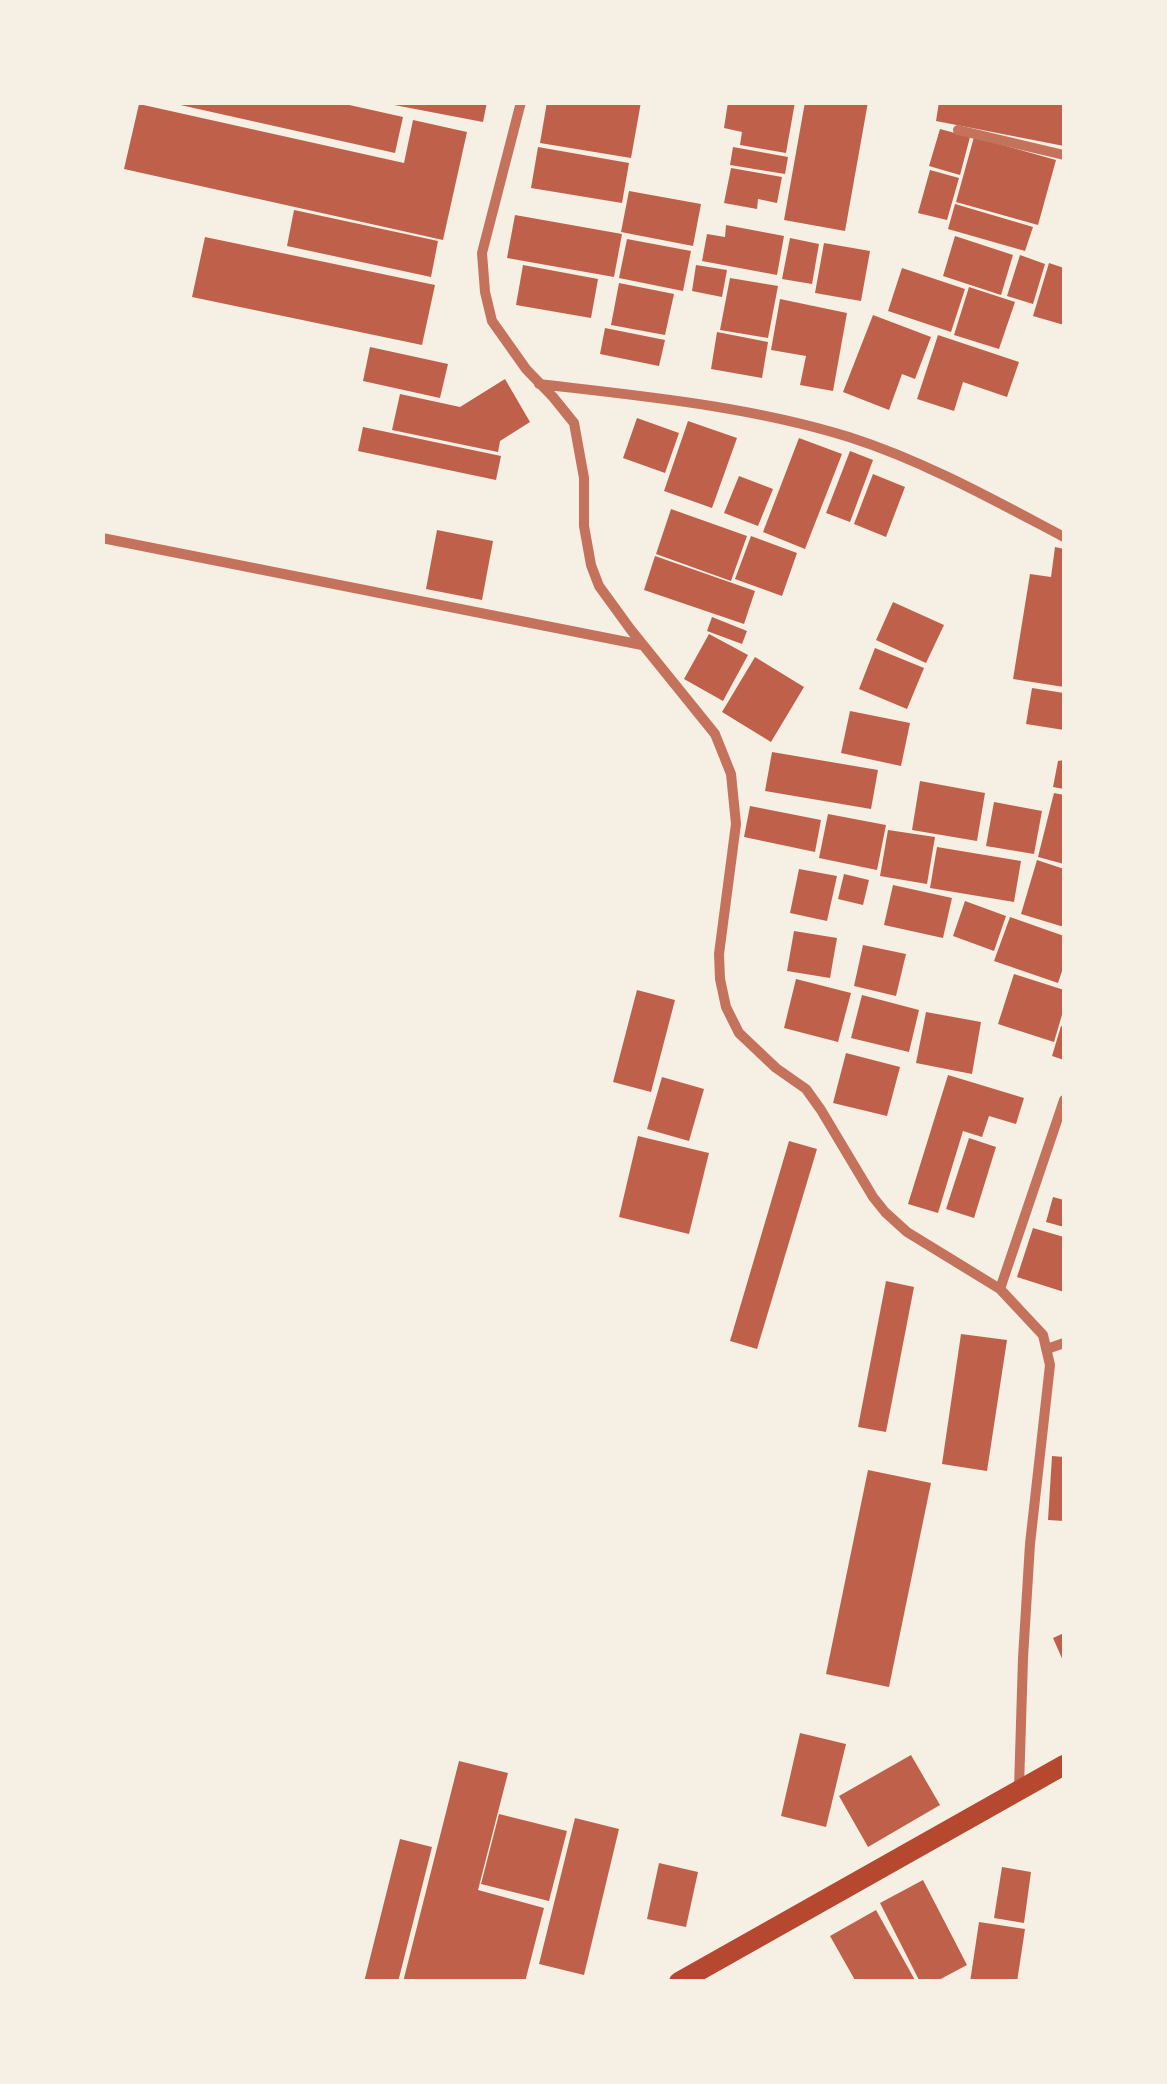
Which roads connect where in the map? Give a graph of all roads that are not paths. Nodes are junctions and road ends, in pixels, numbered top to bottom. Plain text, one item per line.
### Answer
1 (521, 102) edge
2 (958, 130) dead end
3 (1064, 155) edge
4 (539, 384) junction
5 (1064, 537) edge
6 (102, 538) edge
7 (643, 646) junction
8 (1064, 1100) edge
9 (1000, 1290) junction
10 (1064, 1342) edge
11 (1047, 1349) junction
12 (1064, 1765) edge
13 (1019, 1788) junction
14 (678, 1982) edge

1 - 4 street
2 - 3 street
4 - 5 street
4 - 7 street
6 - 7 street
7 - 9 street
8 - 9 street
9 - 11 street
10 - 11 street
11 - 13 street
12 - 13 main road
13 - 14 main road

